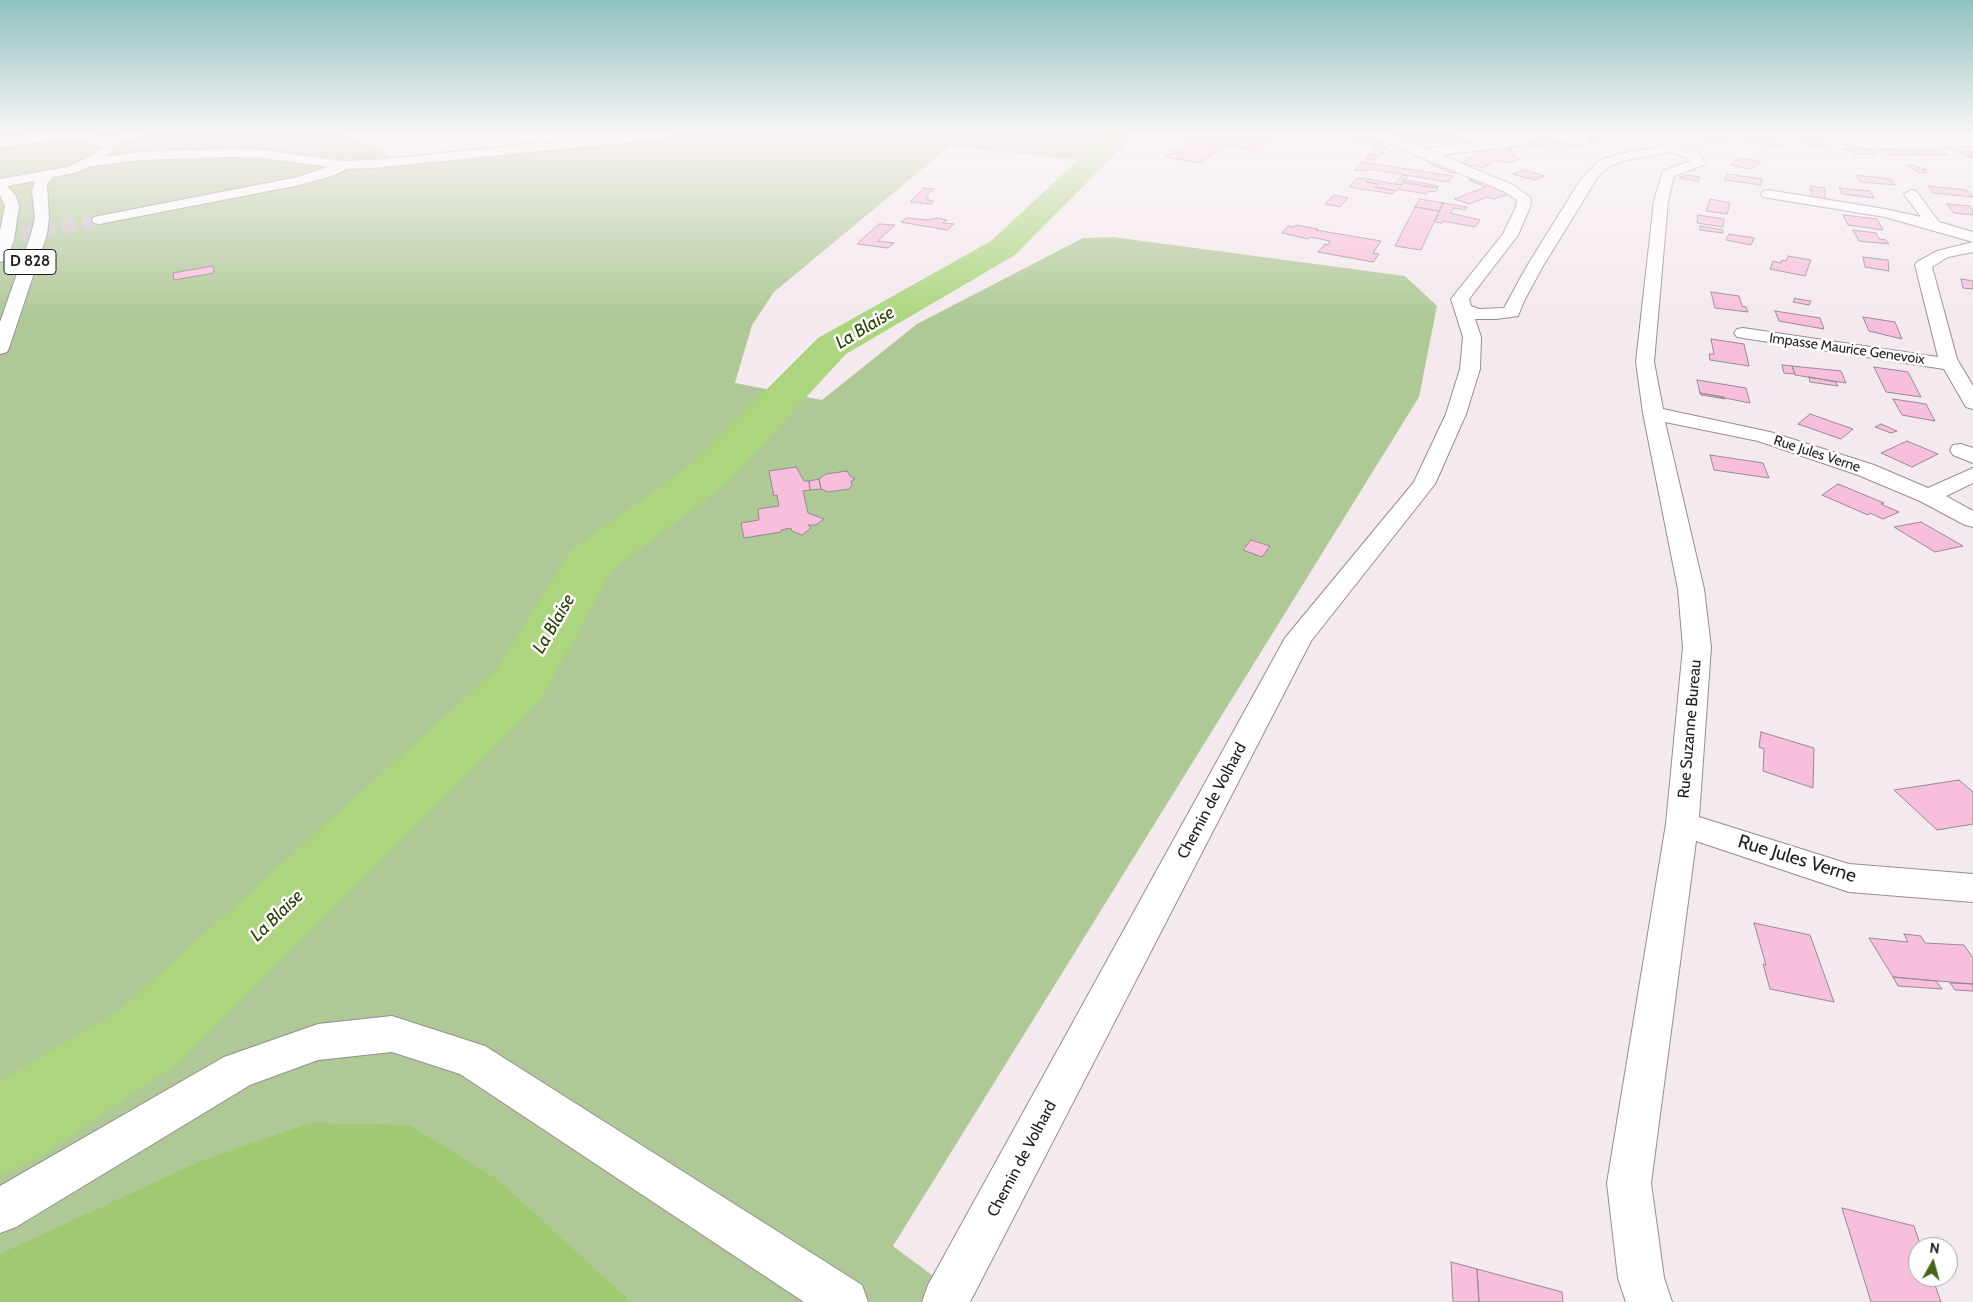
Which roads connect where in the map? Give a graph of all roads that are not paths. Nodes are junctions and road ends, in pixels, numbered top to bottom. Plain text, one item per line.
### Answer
1 (9, 196) edge
2 (40, 196) edge
3 (224, 196) edge
4 (1520, 196) edge
5 (1578, 196) edge
6 (1662, 196) edge
7 (1779, 196) edge
8 (1912, 196) edge
9 (99, 220) tunnel mouth
10 (1934, 225) junction
11 (1973, 237) edge
12 (1973, 247) edge
13 (0, 257) edge
14 (1464, 310) junction
15 (1743, 333) dead end
16 (0, 348) edge
17 (1950, 364) junction
18 (1973, 403) edge
19 (1653, 413) junction
20 (1973, 475) edge
21 (1928, 496) junction
22 (1973, 520) edge
23 (1682, 824) junction
24 (1973, 888) edge
25 (0, 1211) edge
26 (845, 1302) edge
27 (945, 1302) edge
28 (1649, 1302) edge

1 - 13 street, D 828
2 - 16 street, D 828
3 - 9 street
4 - 14 street, Chemin de Volhard
5 - 14 street
6 - 19 street, Rue Suzanne Bureau
7 - 10 street
8 - 10 street
10 - 11 street
12 - 17 street
14 - 27 street, Chemin de Volhard
15 - 17 street, Impasse Maurice Genevoix
17 - 18 street
19 - 21 street, Rue Jules Verne
19 - 23 street, Rue Suzanne Bureau
20 - 21 street
21 - 22 street, Rue Jules Verne
23 - 24 street, Rue Jules Verne
23 - 28 street, Rue Suzanne Bureau
25 - 26 street

